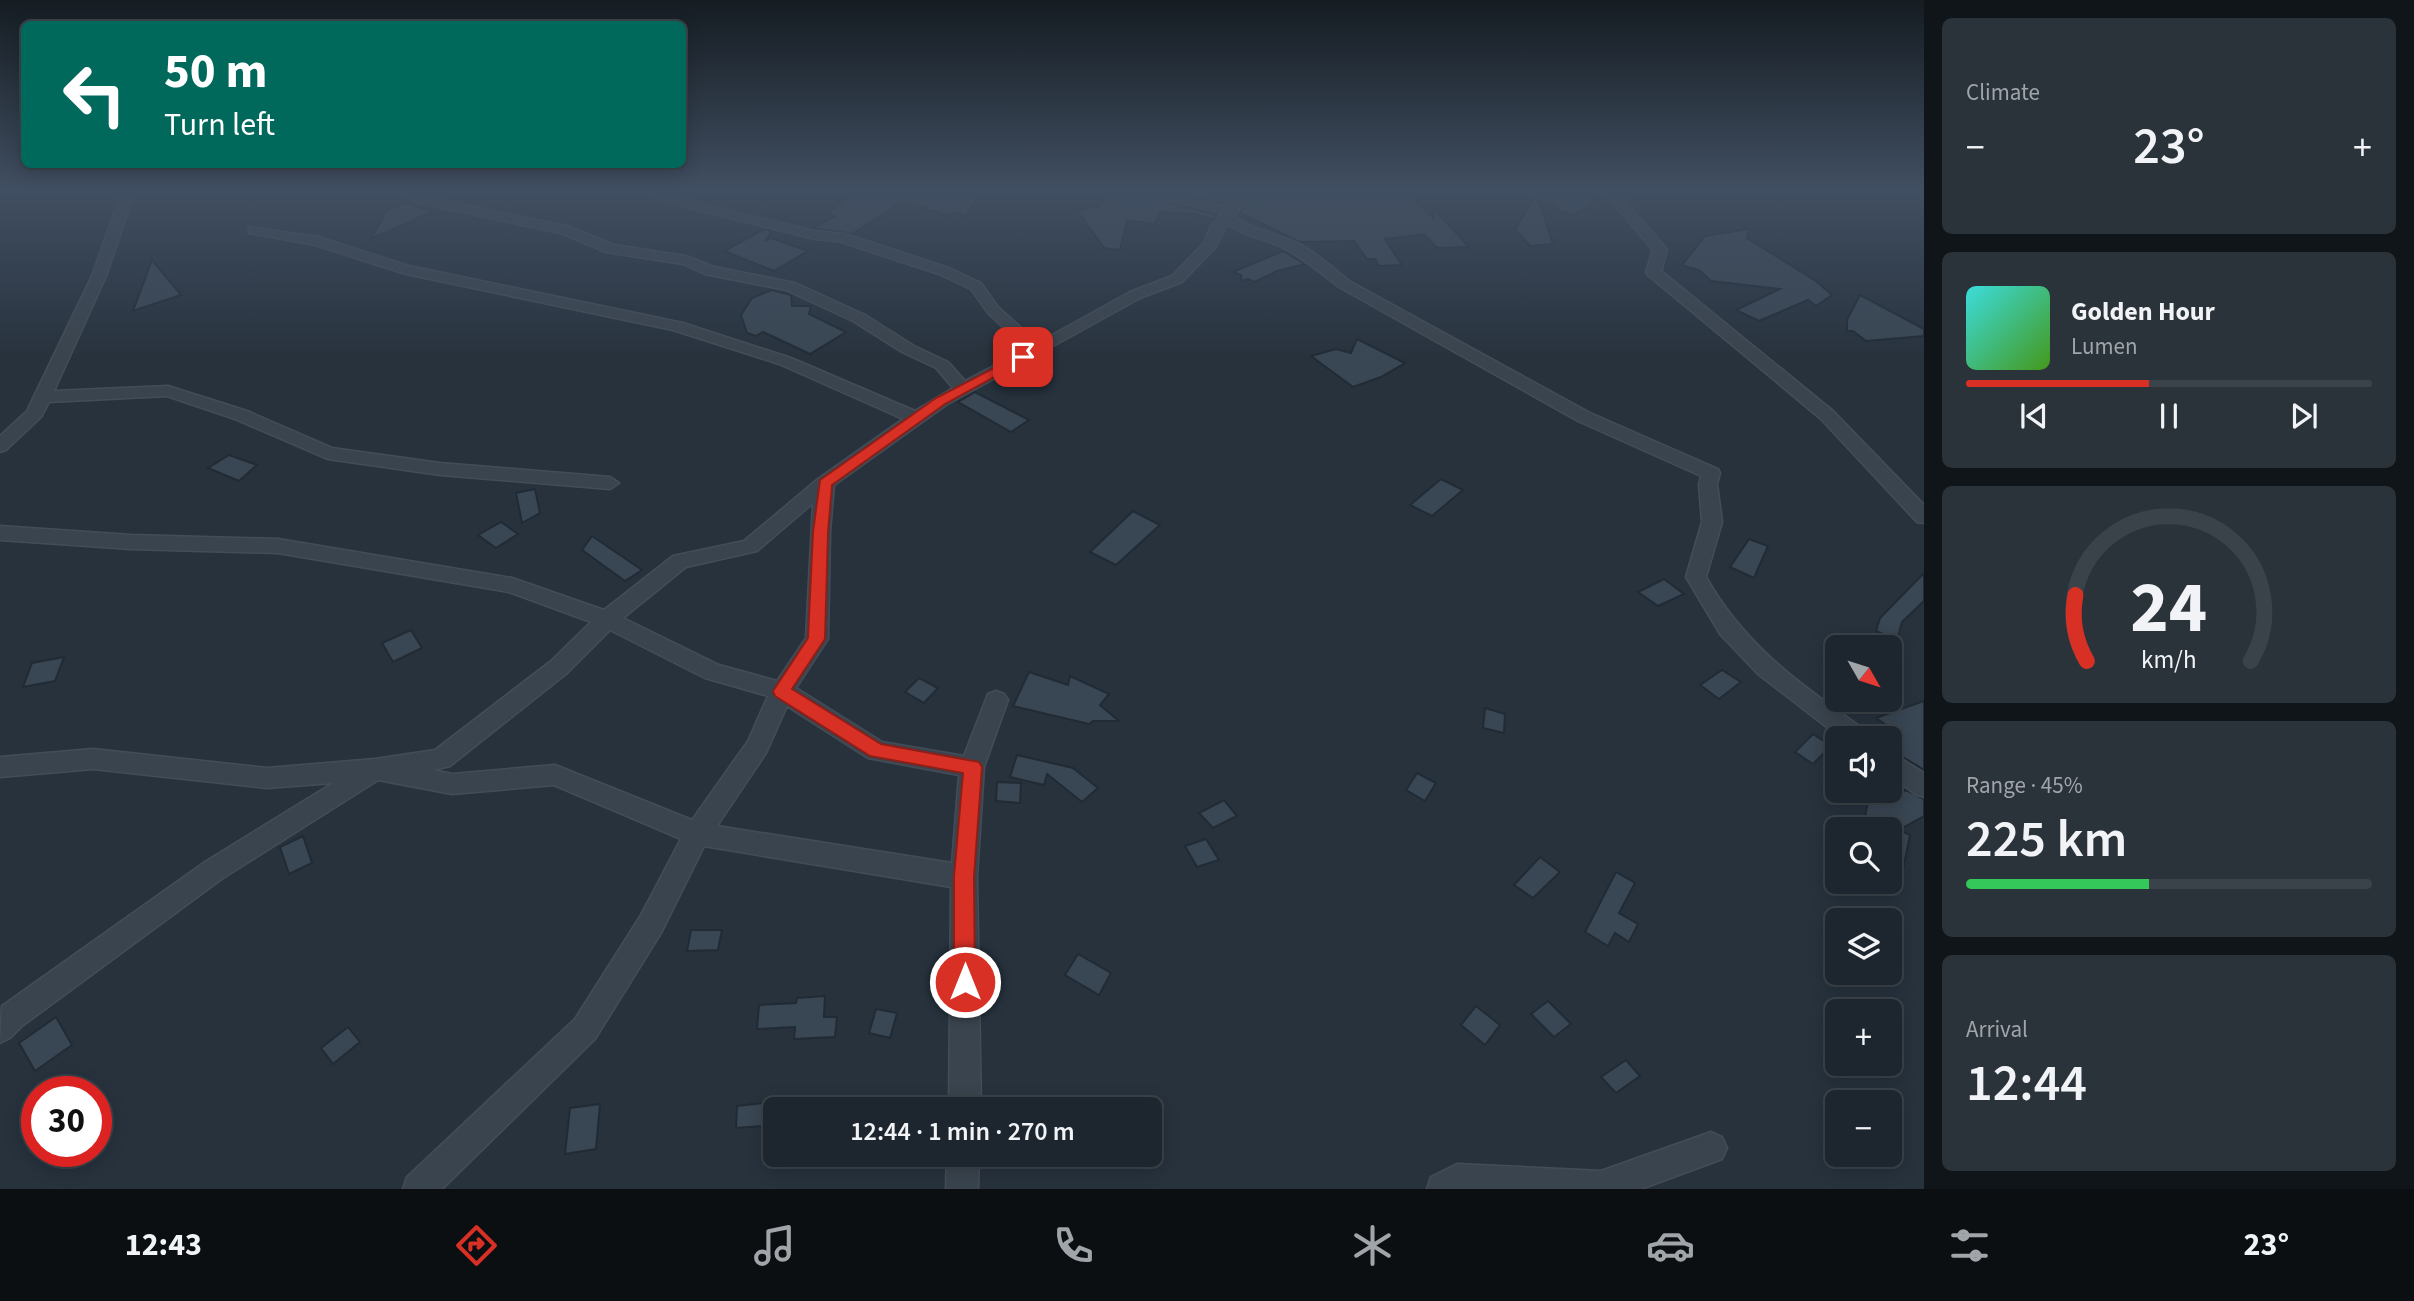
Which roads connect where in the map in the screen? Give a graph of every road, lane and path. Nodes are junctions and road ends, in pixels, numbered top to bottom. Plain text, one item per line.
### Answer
1 (109, 246) edge
2 (335, 246) edge
3 (605, 246) edge
4 (869, 246) edge
5 (1209, 246) edge
6 (1291, 246) edge
7 (1657, 246) edge
8 (1036, 350) junction
9 (963, 389) junction
10 (43, 397) junction
11 (916, 418) junction
12 (0, 446) edge
13 (610, 482) dead end
14 (825, 483) junction
15 (1924, 517) edge
16 (0, 533) edge
17 (607, 619) junction
18 (782, 691) junction
19 (996, 700) dead end
20 (1842, 726) edge
21 (0, 767) edge
22 (972, 767) junction
23 (375, 769) junction
24 (1902, 771) edge
25 (1924, 787) edge
26 (697, 835) junction
27 (964, 877) junction
28 (0, 1028) edge
29 (965, 1097) edge
30 (1711, 1148) dead end
31 (963, 1167) edge
32 (419, 1189) edge
33 (962, 1189) edge
34 (1443, 1189) edge

1 - 10 street
2 - 11 street
3 - 9 street
4 - 8 street
5 - 8 street
6 - 20 street
7 - 15 street
8 - 9 street
9 - 11 street
10 - 12 street
10 - 13 street
11 - 14 street
14 - 17 street
14 - 18 street
16 - 17 street
17 - 18 street
17 - 23 street
18 - 22 street
18 - 26 street
19 - 22 street
21 - 23 street
22 - 27 street
23 - 26 street
23 - 28 street
24 - 25 street
26 - 27 street
26 - 32 street
27 - 29 street
30 - 34 street
31 - 33 street

